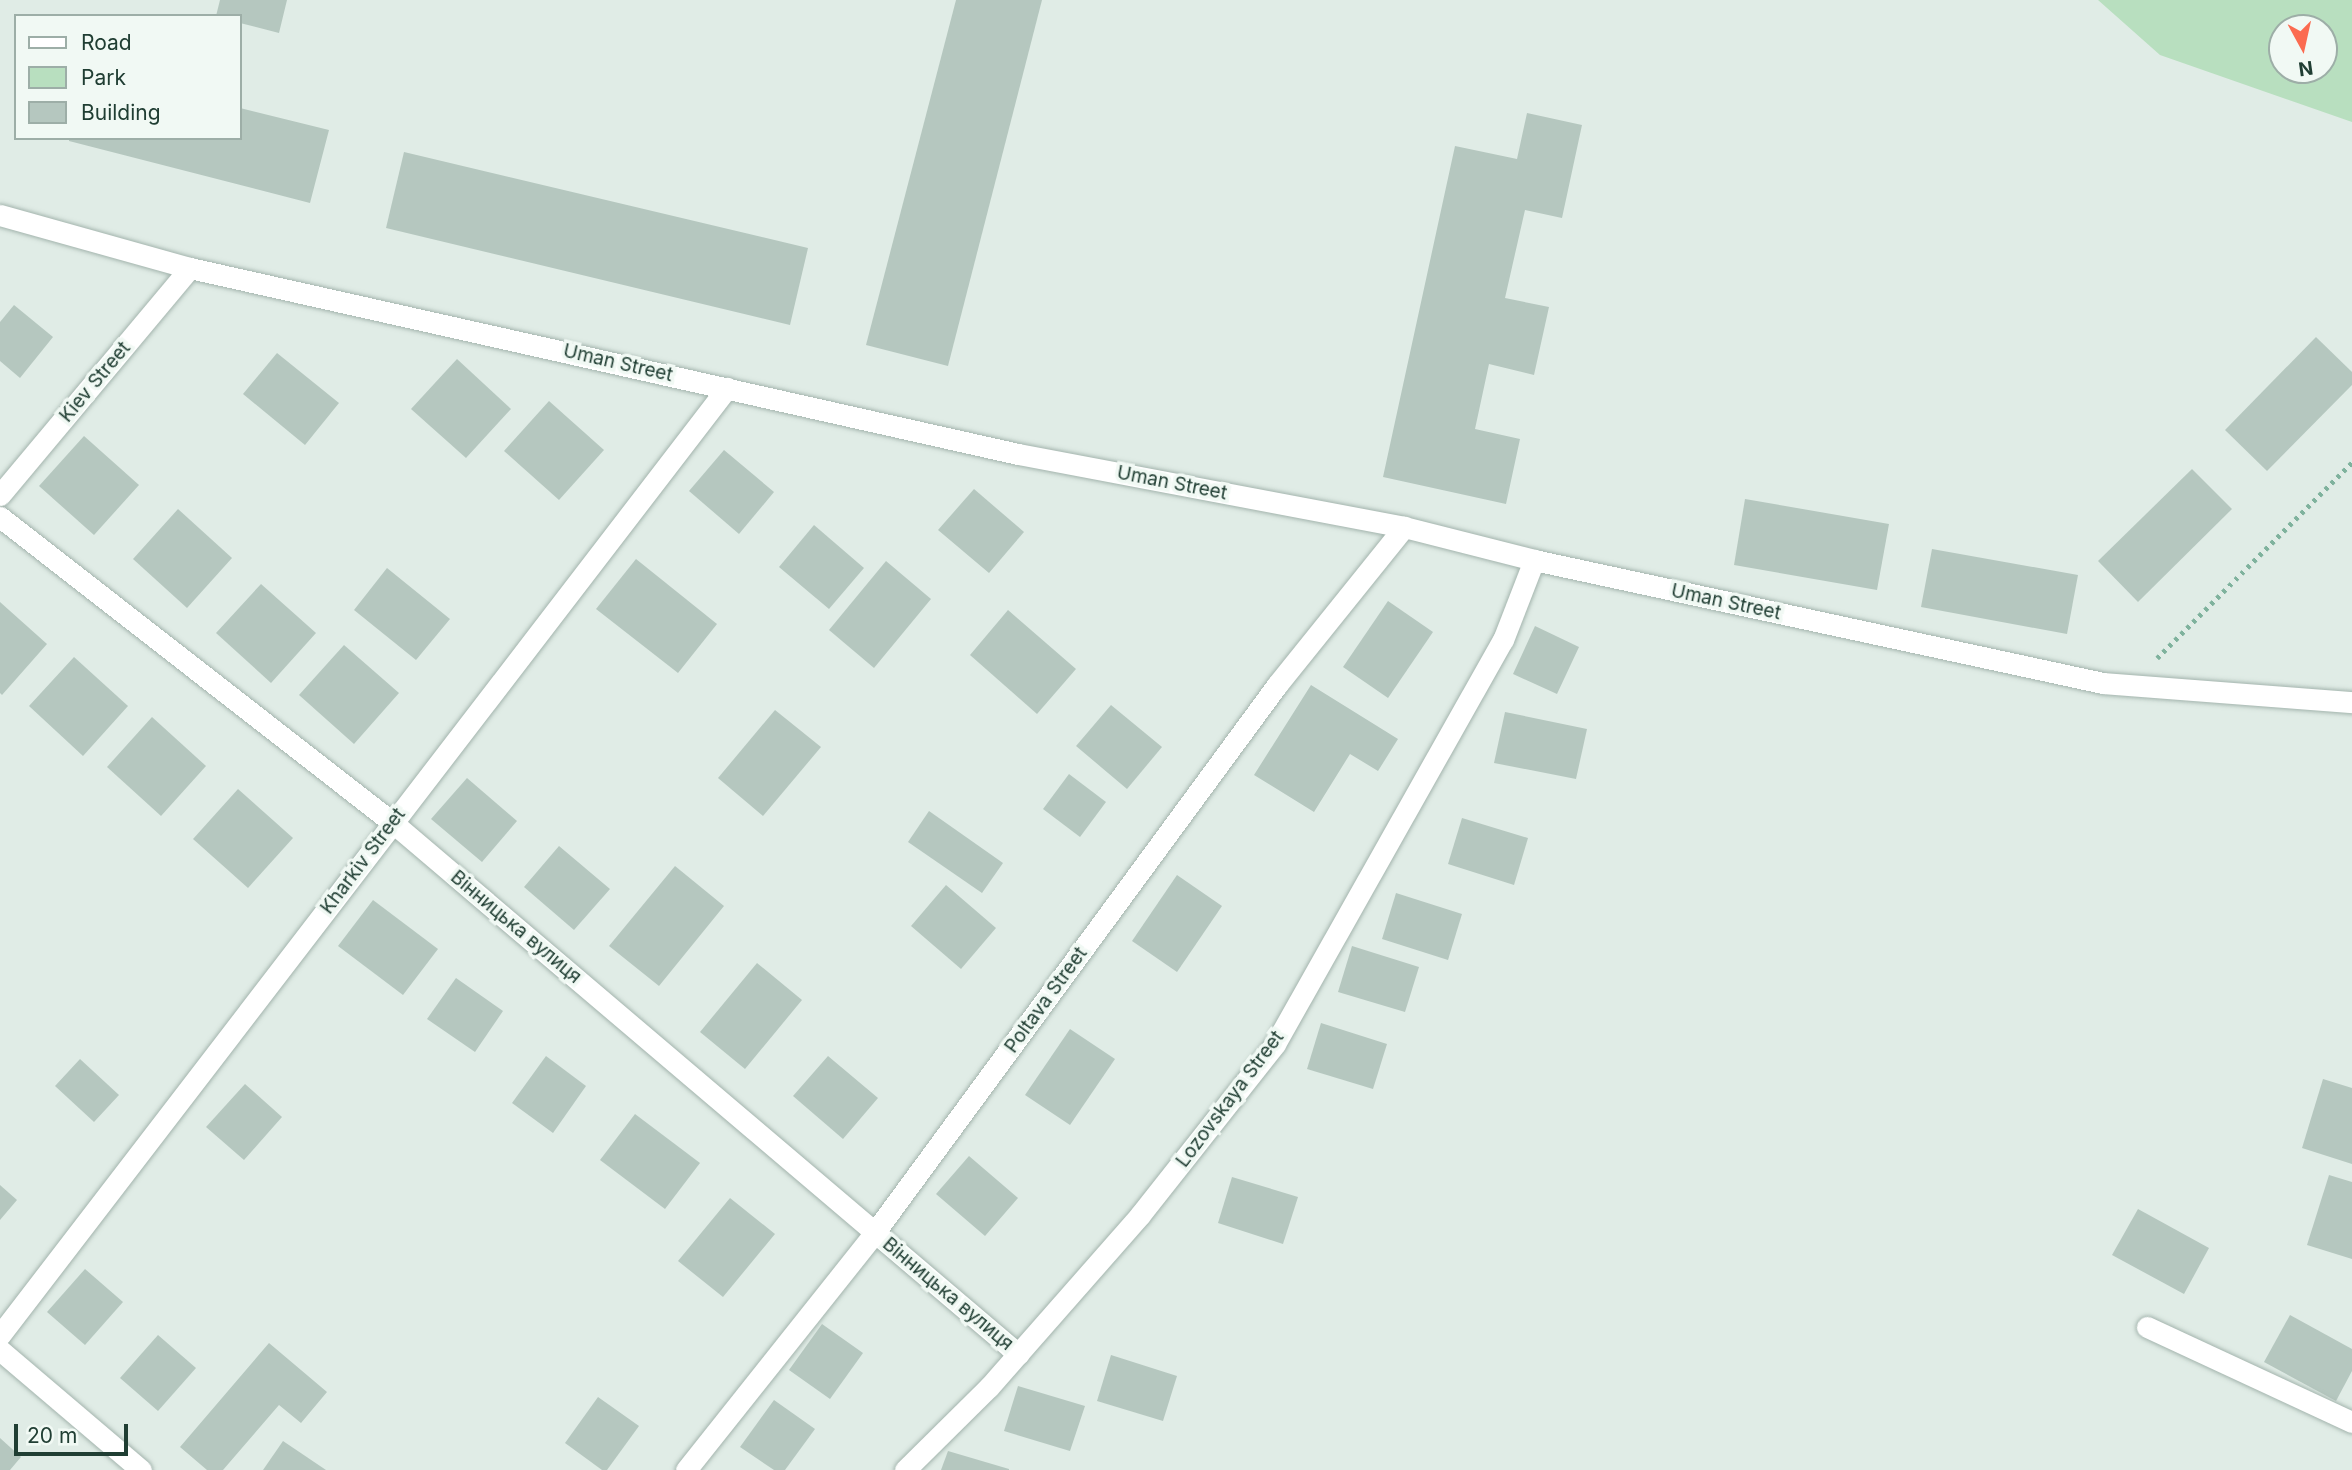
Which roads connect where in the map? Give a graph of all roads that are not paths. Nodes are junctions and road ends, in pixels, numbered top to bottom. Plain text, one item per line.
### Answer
1 (0, 215) edge
2 (190, 268) junction
3 (727, 388) junction
4 (0, 495) edge
5 (0, 517) edge
6 (1404, 527) junction
7 (1534, 560) junction
8 (2352, 702) edge
9 (392, 822) junction
10 (875, 1232) junction
11 (2147, 1327) dead end
12 (0, 1335) edge
13 (0, 1350) edge
14 (1018, 1354) junction
15 (2352, 1422) edge
16 (141, 1470) edge
17 (686, 1470) edge
18 (905, 1470) edge

1 - 2 street, Uman Street
2 - 3 street, Uman Street
2 - 4 street, Kiev Street
3 - 6 street, Uman Street
3 - 9 street, Kharkiv Street
5 - 9 street, Вінницька вулиця
6 - 7 street, Uman Street
6 - 10 street, Poltava Street
7 - 8 street, Uman Street
7 - 14 street, Lozovskaya Street
9 - 10 street, Вінницька вулиця
9 - 12 street, Kharkiv Street
10 - 14 street, Вінницька вулиця
10 - 17 street, Poltava Street
11 - 15 street
13 - 16 street
14 - 18 street, Lozovskaya Street

